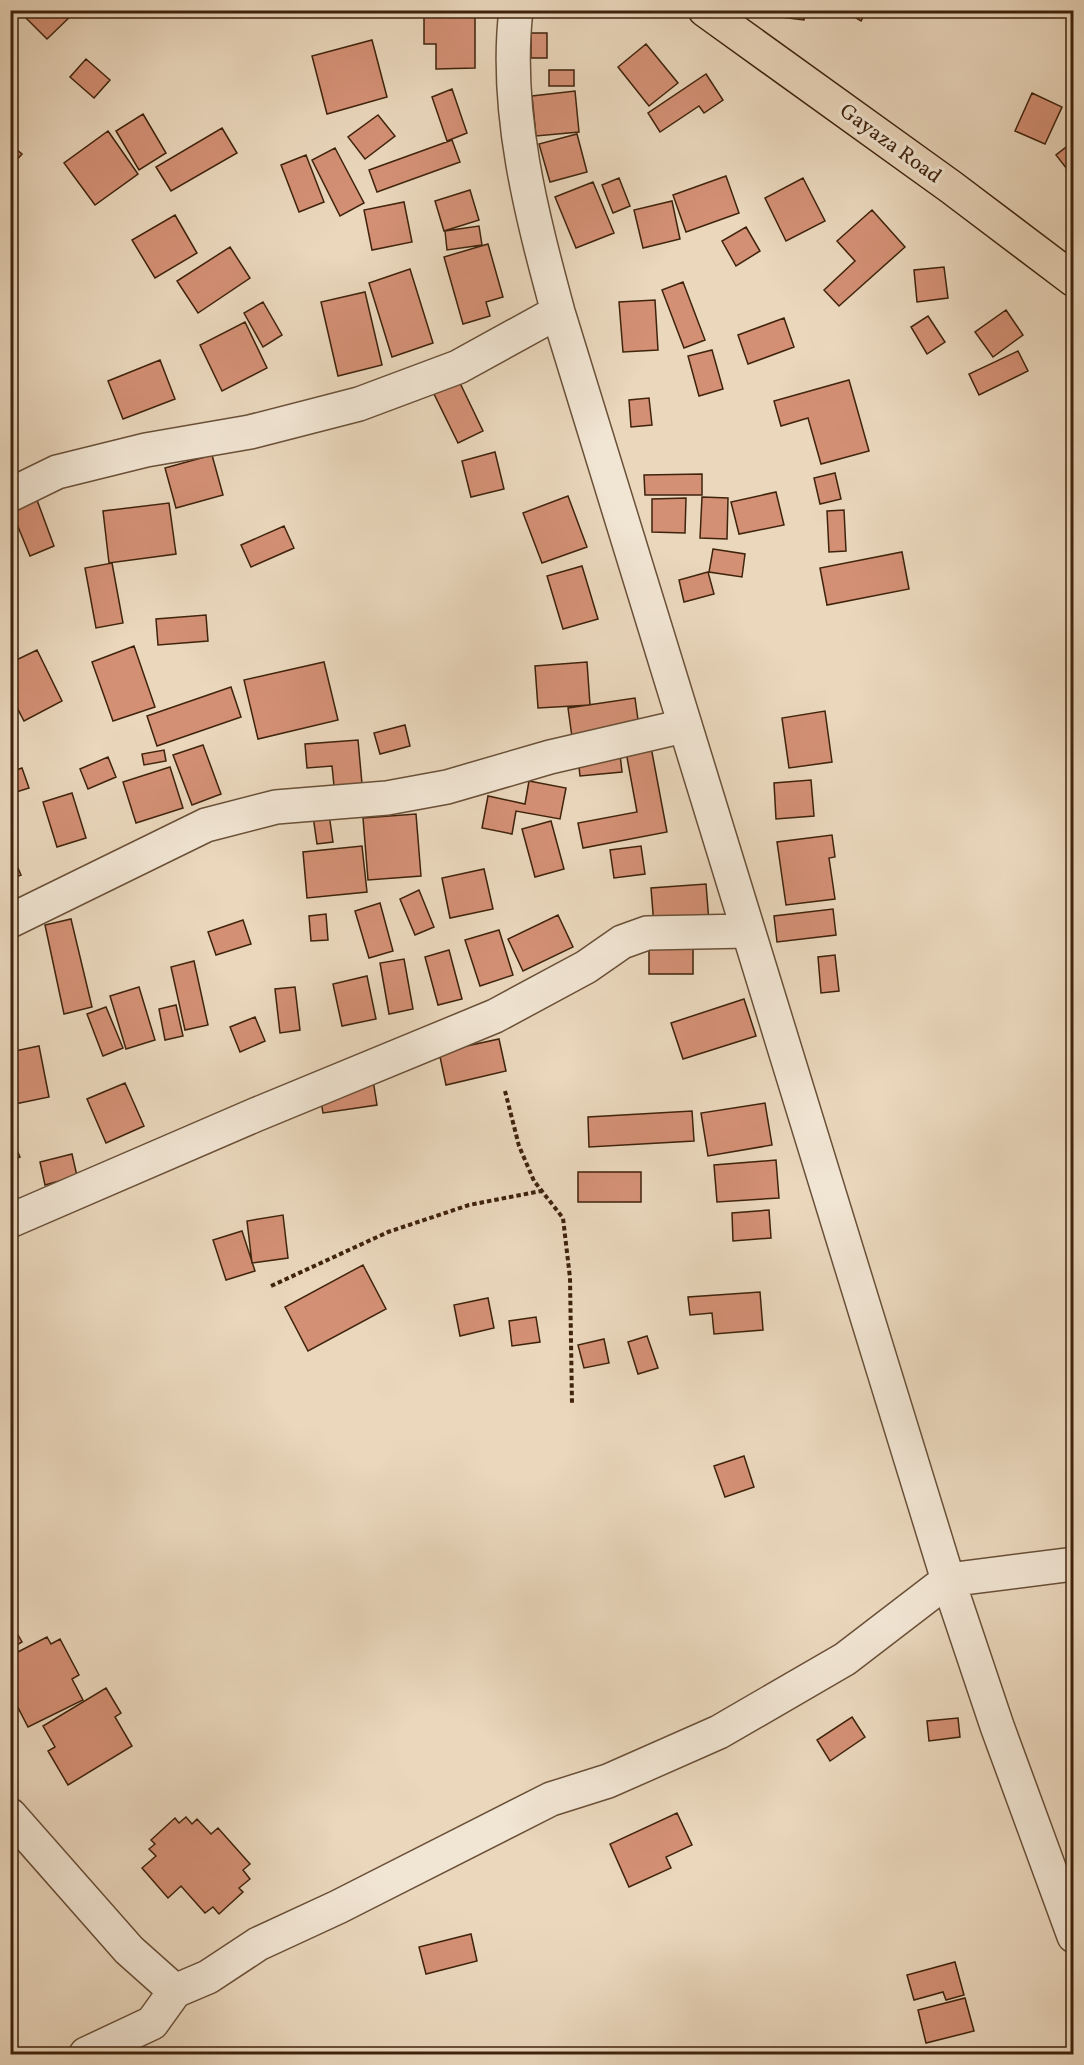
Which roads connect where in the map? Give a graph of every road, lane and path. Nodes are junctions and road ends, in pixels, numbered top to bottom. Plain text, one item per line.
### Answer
1 (516, 10) edge
2 (705, 10) edge
3 (1074, 280) edge
4 (558, 312) junction
5 (10, 495) edge
6 (684, 726) junction
7 (10, 921) edge
8 (747, 931) junction
9 (505, 1090) dead end
10 (542, 1191) junction
11 (12, 1220) dead end
12 (271, 1286) dead end
13 (572, 1403) dead end
14 (1074, 1564) edge
15 (948, 1580) junction
16 (10, 1815) edge
17 (1070, 1915) edge
18 (176, 1991) junction
19 (86, 2055) edge

1 - 4 street
2 - 3 main road, Gayaza Road
4 - 5 street
4 - 6 street
6 - 7 street
6 - 8 street
8 - 11 street
8 - 15 street
9 - 10 path
10 - 12 path
10 - 13 path
14 - 15 street
15 - 17 street
15 - 18 street
16 - 18 street
18 - 19 street

